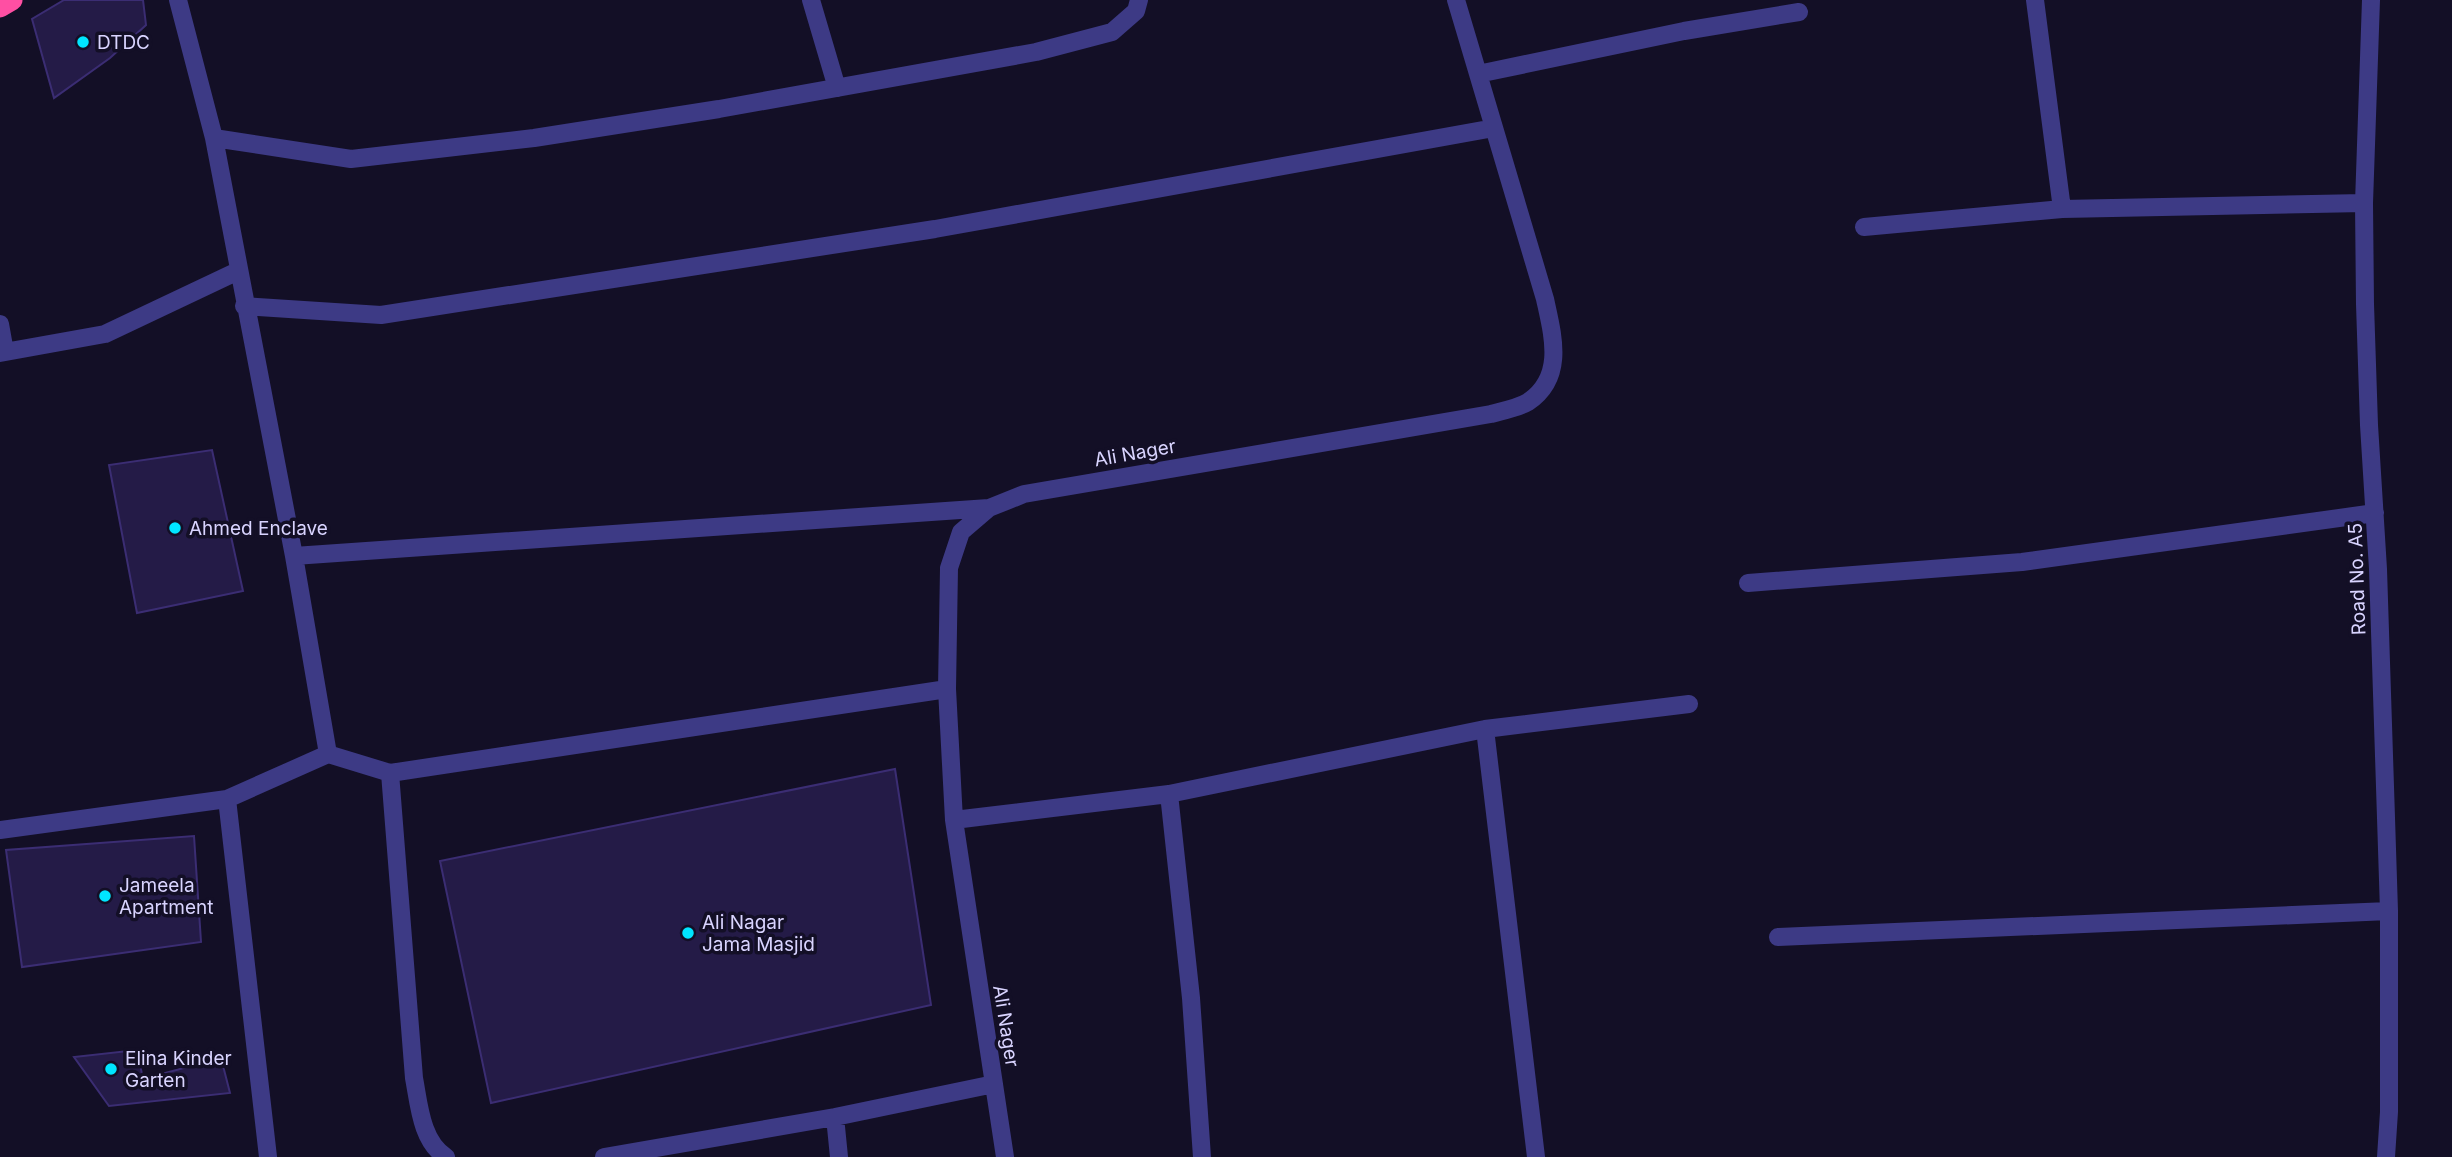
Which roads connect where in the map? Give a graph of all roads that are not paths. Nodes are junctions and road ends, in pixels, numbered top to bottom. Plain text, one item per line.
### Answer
1 (12, 0) edge
2 (178, 0) edge
3 (811, 0) edge
4 (1139, 0) edge
5 (1455, 0) edge
6 (2035, 0) edge
7 (2371, 0) edge
8 (0, 7) edge
9 (1799, 12) dead end
10 (1478, 74) junction
11 (837, 88) junction
12 (1494, 128) junction
13 (214, 138) junction
14 (2364, 203) junction
15 (2062, 209) junction
16 (1864, 227) dead end
17 (238, 271) junction
18 (244, 306) junction
19 (0, 324) edge
20 (3, 352) edge
21 (989, 508) junction
22 (2375, 513) junction
23 (294, 556) junction
24 (1748, 583) dead end
25 (947, 689) junction
26 (1689, 704) dead end
27 (1485, 729) junction
28 (328, 754) junction
29 (390, 773) junction
30 (1168, 794) junction
31 (227, 799) junction
32 (954, 820) junction
33 (0, 830) edge
34 (2389, 911) junction
35 (1778, 937) dead end
36 (994, 1084) junction
37 (835, 1117) junction
38 (268, 1157) edge
39 (446, 1157) edge
40 (604, 1157) edge
41 (839, 1157) edge
42 (1004, 1157) edge
43 (1202, 1157) edge
44 (1536, 1157) edge
45 (2386, 1157) edge

1 - 8 highway
2 - 13 street
3 - 11 street
4 - 11 street
5 - 10 street, Ali Nager
6 - 15 street
7 - 14 street, Road No. A5
9 - 10 street
10 - 12 street, Ali Nager
11 - 13 street
12 - 18 street
12 - 21 street, Ali Nager
13 - 17 street
14 - 15 street
14 - 22 street, Road No. A5
15 - 16 street
17 - 18 street
17 - 20 street
18 - 23 street
19 - 20 street
21 - 23 street
21 - 25 street, Ali Nager
22 - 24 street
22 - 34 street, Road No. A5
23 - 28 street
25 - 29 street
25 - 32 street, Ali Nager
26 - 27 street
27 - 30 street
27 - 44 street
28 - 29 street
28 - 31 street
29 - 39 street
30 - 32 street
30 - 43 street
31 - 33 street
31 - 38 street
32 - 36 street, Ali Nager
34 - 35 street
34 - 45 street, Road No. A5
36 - 37 street
36 - 42 street, Ali Nager
37 - 40 street
37 - 41 street

